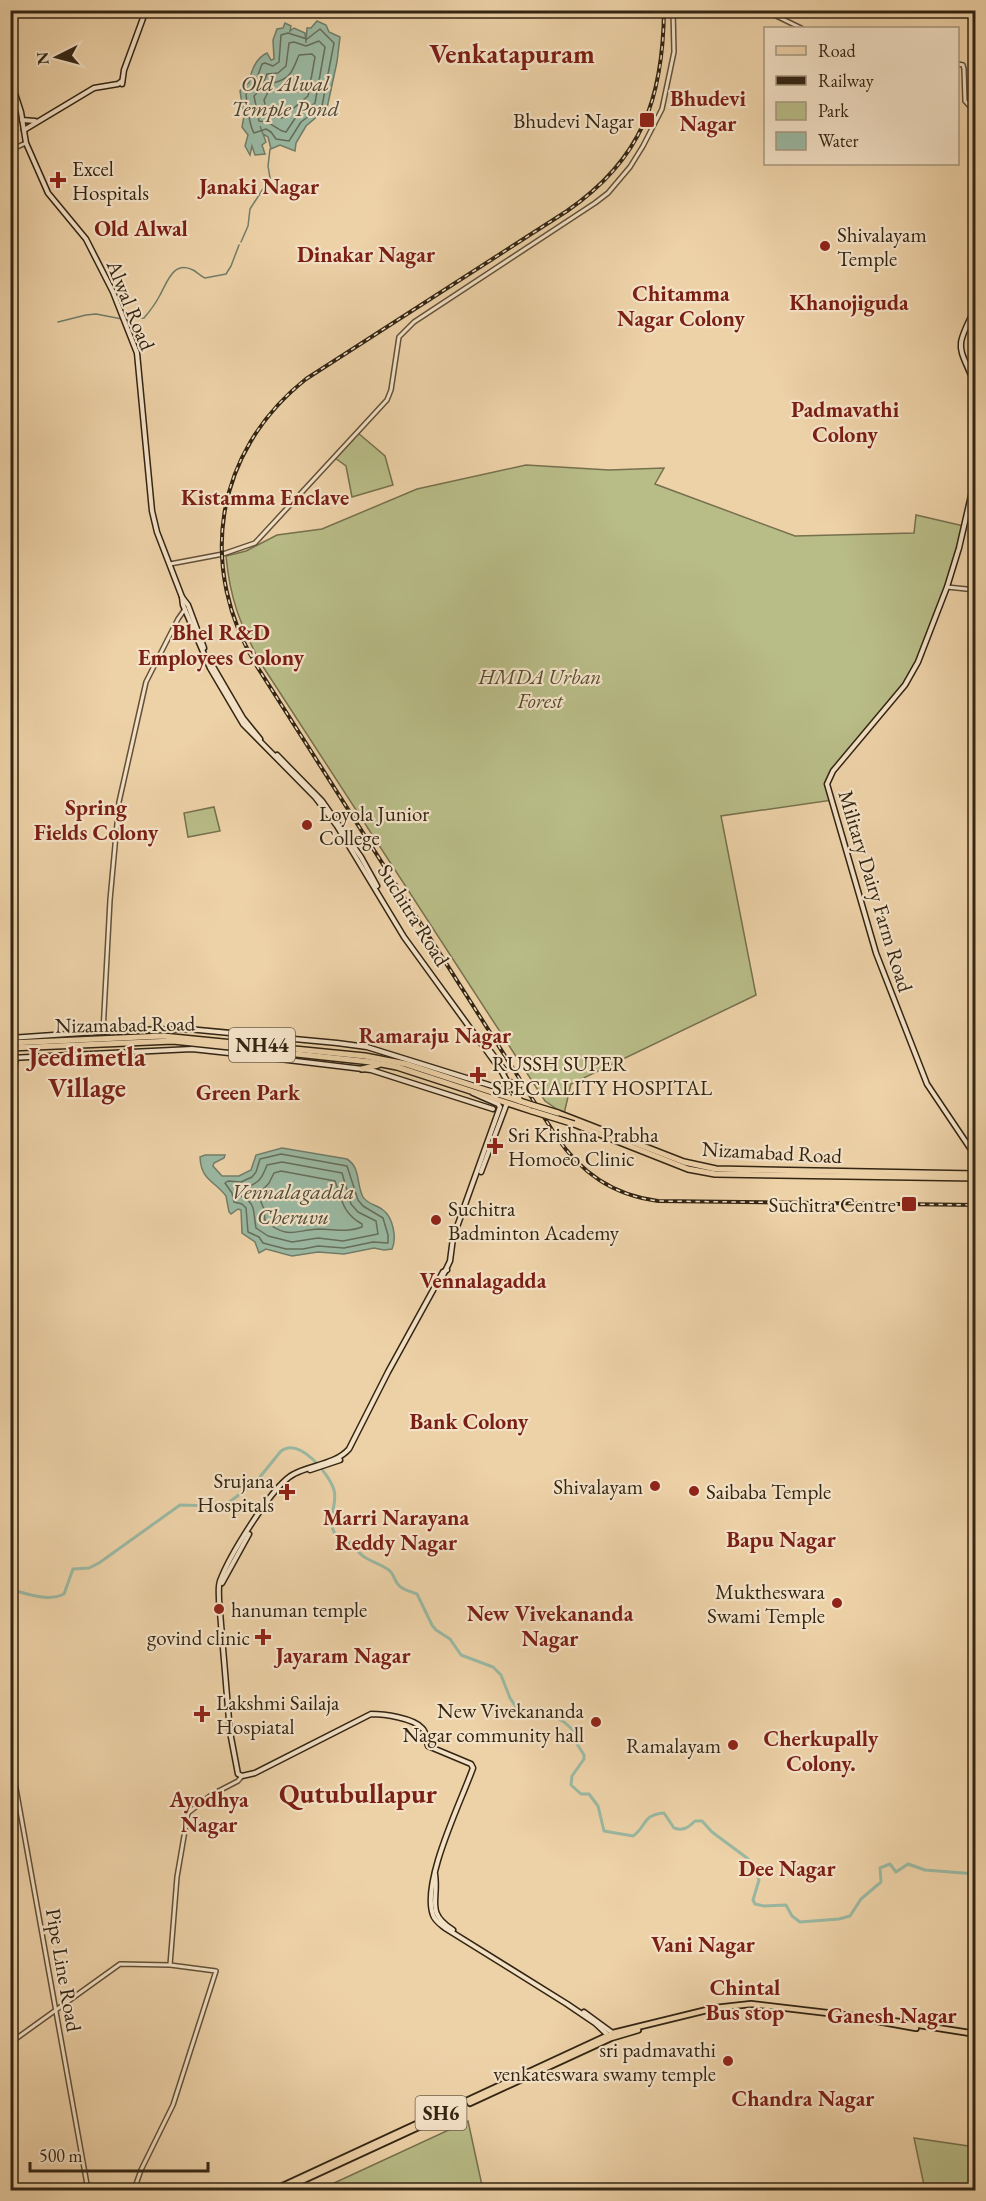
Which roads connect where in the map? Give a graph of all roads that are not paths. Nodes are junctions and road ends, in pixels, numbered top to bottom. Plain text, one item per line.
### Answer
1 (146, 10) edge
2 (683, 10) edge
3 (764, 10) edge
4 (673, 12) edge
5 (799, 27) edge
6 (959, 64) edge
7 (10, 78) edge
8 (975, 113) edge
9 (22, 120) junction
10 (35, 121) junction
11 (24, 130) junction
12 (26, 143) junction
13 (10, 150) edge
14 (975, 307) edge
15 (975, 388) edge
16 (975, 474) edge
17 (170, 564) junction
18 (947, 587) junction
19 (975, 590) edge
20 (182, 597) joint
21 (186, 607) junction
22 (127, 1030) junction
23 (103, 1032) junction
24 (10, 1038) edge
25 (128, 1038) junction
26 (163, 1042) junction
27 (10, 1043) edge
28 (255, 1047) junction
29 (10, 1048) edge
30 (163, 1050) junction
31 (323, 1057) junction
32 (10, 1058) edge
33 (17, 1058) junction
34 (327, 1064) junction
35 (383, 1064) junction
36 (362, 1069) junction
37 (509, 1081) junction
38 (462, 1085) junction
39 (470, 1090) junction
40 (10, 1091) edge
41 (506, 1100) junction
42 (520, 1101) junction
43 (532, 1108) junction
44 (493, 1109) dead end
45 (975, 1157) edge
46 (671, 1160) junction
47 (975, 1176) edge
48 (453, 1242) junction
49 (10, 1755) edge
50 (242, 1776) junction
51 (170, 1965) junction
52 (56, 2010) junction
53 (975, 2035) edge
54 (612, 2036) junction
55 (10, 2043) edge
56 (88, 2190) edge
57 (134, 2190) edge
58 (274, 2190) edge
59 (282, 2190) edge

1 - 10 main road
2 - 4 street
3 - 5 street
4 - 17 street
6 - 8 street
7 - 9 main road, Alwal Road
9 - 10 main road
9 - 11 main road, Alwal Road
10 - 11 main road
11 - 12 main road, Alwal Road
12 - 13 street
12 - 17 main road, Alwal Road
14 - 15 main road
16 - 18 main road, Military Dairy Farm Road
17 - 20 main road, Alwal Road
18 - 19 street
18 - 45 main road, Military Dairy Farm Road
20 - 21 main road, Suchitra Road
21 - 23 street
21 - 37 main road, Suchitra Road
22 - 23 main road, Nizamabad Road
22 - 25 highway
22 - 37 main road, Nizamabad Road
23 - 24 main road, Nizamabad Road
25 - 27 highway, Nizamabad Road / NH44
25 - 28 highway, Nizamabad Road / NH44
26 - 28 highway, Nizamabad Road / NH44
26 - 29 highway, Nizamabad Road / NH44
26 - 30 highway
28 - 31 highway, Nizamabad Road / NH44
28 - 38 highway, Nizamabad Road / NH44
30 - 33 main road, Nizamabad Road
30 - 34 main road, Nizamabad Road
31 - 34 highway
31 - 35 highway, Nizamabad Road / NH44
32 - 33 main road, Nizamabad Road
33 - 40 street
34 - 36 main road, Nizamabad Road
35 - 36 highway
35 - 38 highway, Nizamabad Road / NH44
36 - 44 main road, Nizamabad Road
37 - 41 main road
37 - 42 highway
38 - 39 highway, Nizamabad Road / NH44
38 - 41 highway, Nizamabad Road / NH44
39 - 41 highway, Nizamabad Road / NH44
39 - 48 main road
41 - 42 highway, Nizamabad Road / NH44
41 - 43 highway, Nizamabad Road / NH44
41 - 48 main road
42 - 43 highway, Nizamabad Road / NH44
43 - 46 highway, Nizamabad Road / NH44, bridge
43 - 46 highway, Nizamabad Road / NH44, bridge
46 - 47 highway, Nizamabad Road / NH44
48 - 50 main road
49 - 52 street, Pipe Line Road
50 - 51 street
50 - 54 main road
51 - 52 street
51 - 57 street
52 - 55 street
52 - 56 street, Pipe Line Road
53 - 54 main road, SH6
54 - 58 main road, SH6
54 - 59 main road, SH6

